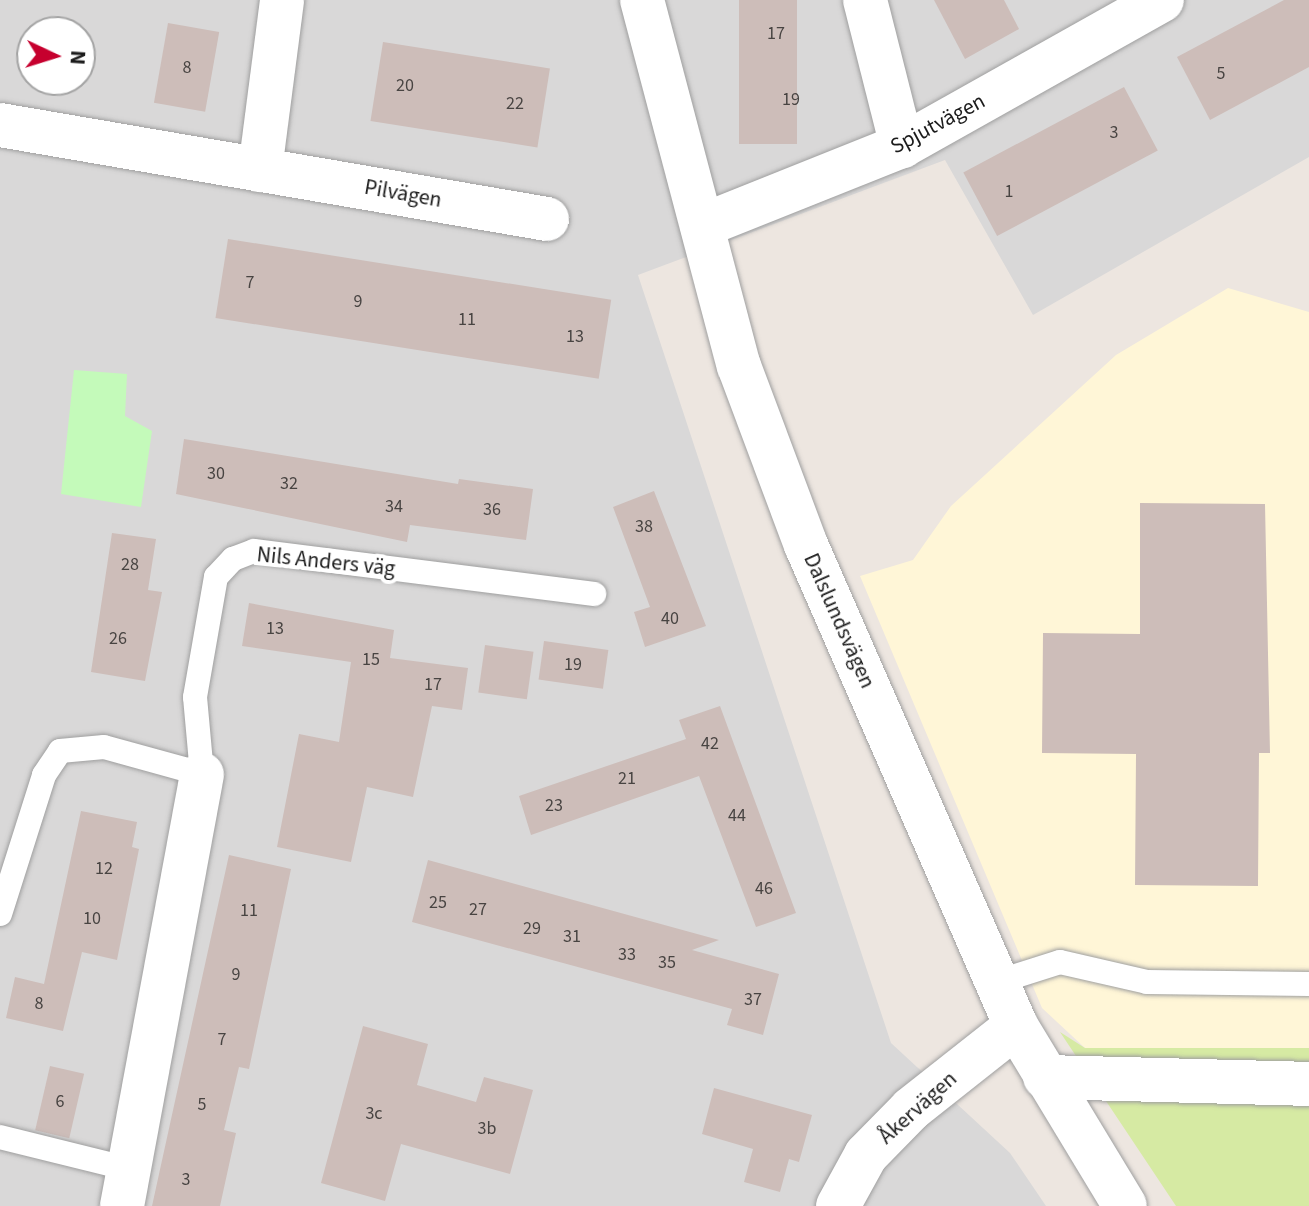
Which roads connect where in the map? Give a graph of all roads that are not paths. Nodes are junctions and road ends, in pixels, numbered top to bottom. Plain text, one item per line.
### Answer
1 (282, 0) edge
2 (642, 0) edge
3 (865, 0) edge
4 (1162, 0) edge
5 (0, 125) edge
6 (902, 146) junction
7 (260, 170) junction
8 (547, 219) dead end
9 (704, 225) junction
10 (594, 594) dead end
11 (202, 774) junction
12 (0, 914) edge
13 (997, 982) junction
14 (1309, 984) edge
15 (1016, 1026) junction
16 (1045, 1077) junction
17 (1309, 1084) edge
18 (0, 1137) edge
19 (126, 1188) edge
20 (838, 1206) edge
21 (1125, 1206) edge

1 - 7 street
2 - 9 street, Dalslundsvägen
3 - 6 street
4 - 6 street, Spjutvägen
5 - 7 street, Pilvägen
6 - 9 street, Spjutvägen
7 - 8 street, Pilvägen
9 - 13 street, Dalslundsvägen
10 - 11 lane, Nils Anders väg
11 - 12 lane
11 - 19 street, Nils Anders väg
13 - 14 lane
13 - 15 street, Dalslundsvägen
15 - 16 street, Dalslundsvägen
15 - 20 street, Åkervägen
16 - 17 street
16 - 21 street, Dalslundsvägen
18 - 19 lane, Nils Anders väg

